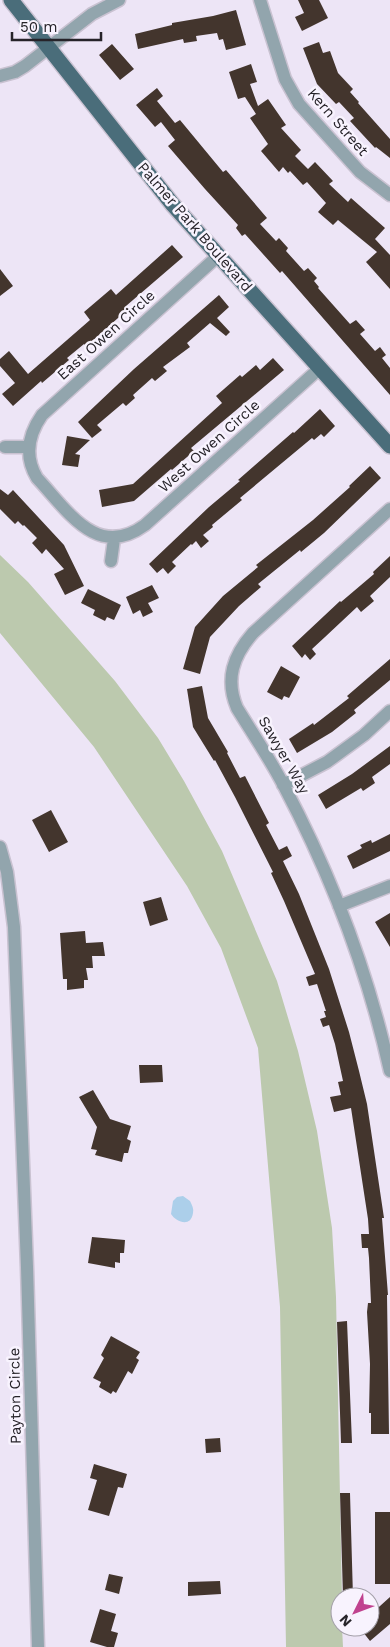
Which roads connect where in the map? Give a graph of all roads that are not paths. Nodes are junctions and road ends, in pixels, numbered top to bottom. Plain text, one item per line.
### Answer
1 (11, 0) edge
2 (119, 0) edge
3 (260, 0) edge
4 (48, 47) junction
5 (0, 76) edge
6 (390, 195) edge
7 (218, 256) junction
8 (320, 368) junction
9 (390, 446) edge
10 (5, 447) dead end
11 (29, 447) junction
12 (390, 509) edge
13 (114, 538) junction
14 (111, 561) dead end
15 (390, 711) edge
16 (283, 784) junction
17 (0, 847) edge
18 (390, 886) edge
19 (339, 906) junction
20 (389, 1064) edge
21 (38, 1647) edge

1 - 4 main road, Palmer Park Boulevard
2 - 4 street
3 - 6 street, Kern Street
4 - 5 street
4 - 7 main road, Palmer Park Boulevard
7 - 8 main road, Palmer Park Boulevard
7 - 11 street, East Owen Circle
8 - 9 main road, Palmer Park Boulevard
8 - 13 street, West Owen Circle
10 - 11 street
11 - 13 street, East Owen Circle
12 - 16 street, Sawyer Way
13 - 14 street
15 - 16 street
16 - 19 street, Sawyer Way
17 - 21 street, Payton Circle
18 - 19 street
19 - 20 street, Sawyer Way

